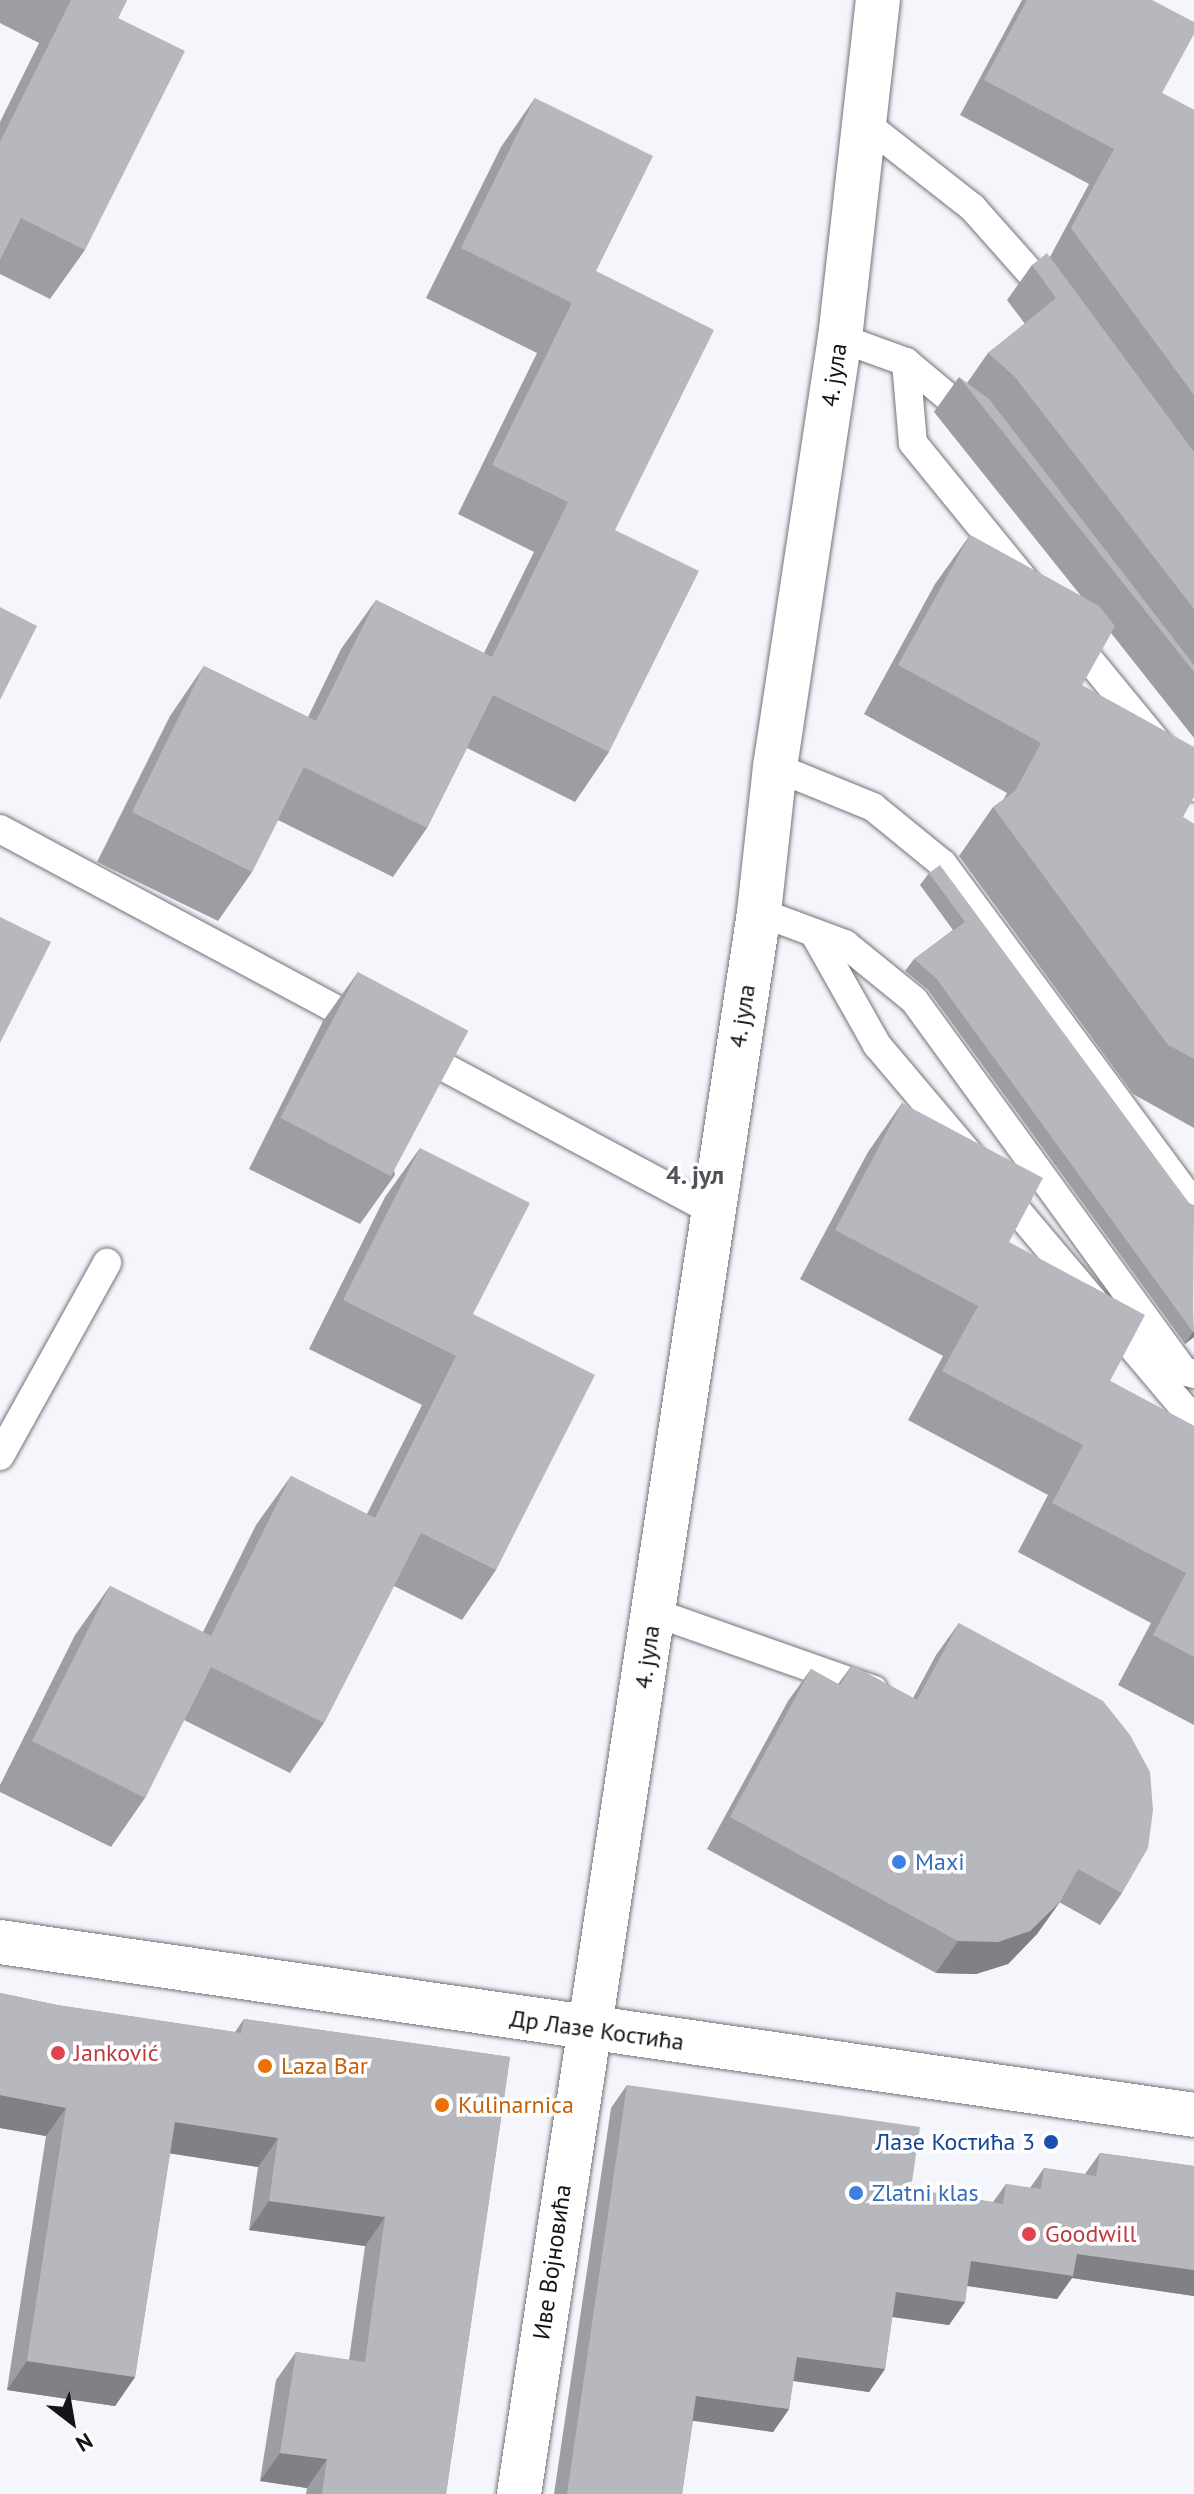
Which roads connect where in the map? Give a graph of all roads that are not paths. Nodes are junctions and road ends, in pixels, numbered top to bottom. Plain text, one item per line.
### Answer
1 (878, 0) edge
2 (866, 124) junction
3 (1068, 319) edge
4 (840, 338) junction
5 (906, 362) junction
6 (987, 434) edge
7 (775, 767) junction
8 (1194, 787) edge
9 (0, 829) edge
10 (759, 912) junction
11 (814, 933) junction
12 (1194, 1205) edge
13 (711, 1210) junction
14 (107, 1263) dead end
15 (1194, 1374) edge
16 (1194, 1420) edge
17 (0, 1456) edge
18 (653, 1612) junction
19 (874, 1690) edge
20 (0, 1942) edge
21 (586, 2029) junction
22 (1194, 2115) edge
23 (519, 2494) edge

1 - 2 street, 4. јула
2 - 3 lane
2 - 4 street, 4. јула
4 - 5 lane
4 - 7 street, 4. јула
5 - 6 lane
5 - 8 lane
7 - 10 street, 4. јула
7 - 12 lane
9 - 13 lane
10 - 11 lane
10 - 13 street, 4. јула
11 - 15 lane
11 - 16 lane
13 - 18 street, 4. јула
14 - 17 lane
18 - 19 lane
18 - 21 street, 4. јула
20 - 21 street, Др Лазе Костића
21 - 22 street, Др Лазе Костића
21 - 23 street, Иве Војновића

